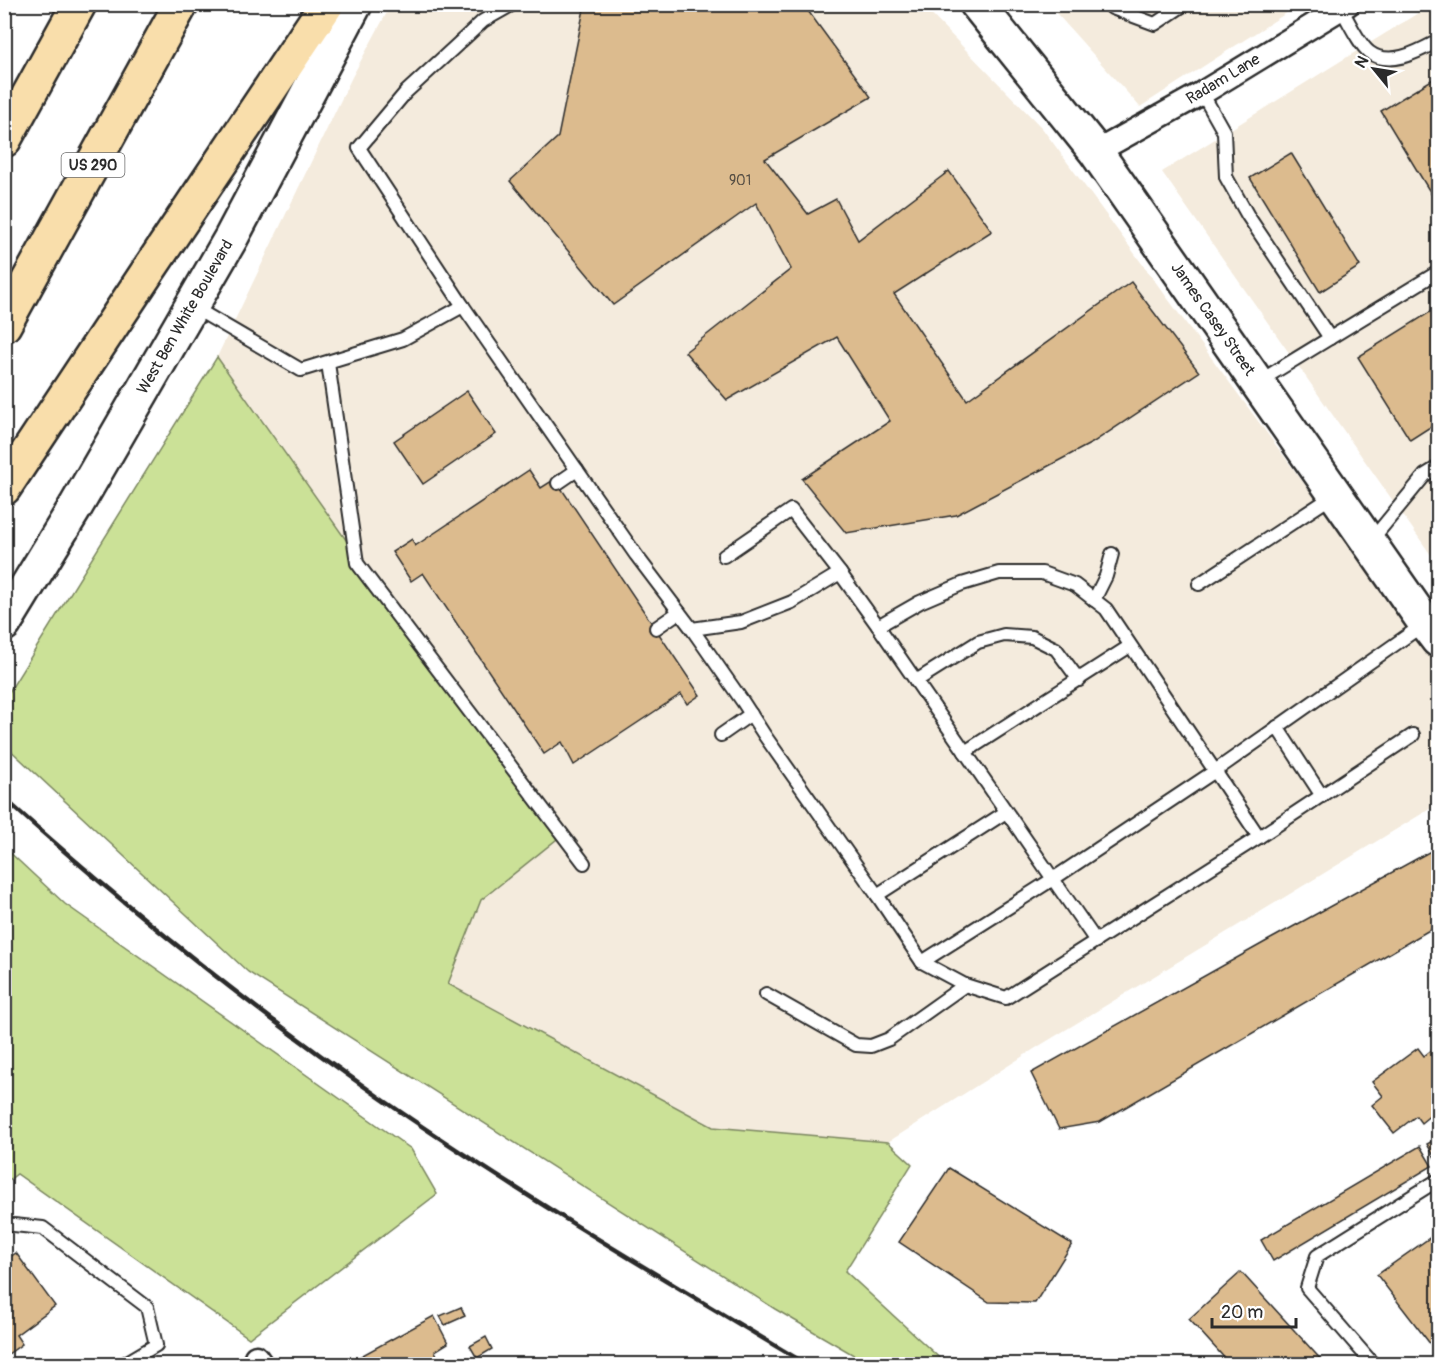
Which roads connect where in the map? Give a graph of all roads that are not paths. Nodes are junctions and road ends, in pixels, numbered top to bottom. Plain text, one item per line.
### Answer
1 (78, 4) edge
2 (181, 4) edge
3 (327, 4) edge
4 (355, 4) edge
5 (513, 4) edge
6 (977, 4) edge
7 (1109, 4) edge
8 (1185, 4) edge
9 (1344, 7) edge
10 (1438, 41) edge
11 (1202, 93) junction
12 (4, 140) edge
13 (1096, 152) junction
14 (1438, 272) edge
15 (192, 306) junction
16 (463, 306) junction
17 (4, 326) edge
18 (1330, 338) junction
19 (328, 363) junction
20 (1257, 382) junction
21 (1438, 466) edge
22 (577, 470) junction
23 (558, 483) dead end
24 (4, 488) edge
25 (1335, 495) junction
26 (1369, 543) junction
27 (1112, 554) dead end
28 (724, 556) dead end
29 (978, 569) dead end
30 (840, 573) junction
31 (967, 582) junction
32 (1199, 584) dead end
33 (1094, 600) junction
34 (679, 612) junction
35 (8, 618) edge
36 (878, 626) junction
37 (656, 628) dead end
38 (692, 628) junction
39 (1432, 632) edge
40 (1130, 646) junction
41 (1079, 680) junction
42 (916, 681) junction
43 (751, 714) junction
44 (1277, 727) junction
45 (722, 735) dead end
46 (1413, 735) dead end
47 (965, 752) junction
48 (1215, 771) junction
49 (1322, 795) junction
50 (1006, 812) junction
51 (1259, 837) junction
52 (584, 863) dead end
53 (1053, 879) junction
54 (877, 895) junction
55 (1096, 940) junction
56 (922, 962) junction
57 (965, 985) junction
58 (766, 994) dead end
59 (1438, 1180) edge
60 (4, 1224) edge
61 (124, 1365) edge
62 (1373, 1365) edge

1 - 12 highway
2 - 17 highway, US 290
3 - 24 highway
4 - 15 street, West Ben White Boulevard
5 - 16 lane
6 - 13 street, James Casey Street
7 - 8 lane
9 - 10 lane
9 - 11 street, Radam Lane
11 - 13 street, Radam Lane
11 - 18 lane
13 - 20 street, James Casey Street
14 - 18 lane
15 - 19 lane
15 - 35 street, West Ben White Boulevard
16 - 19 lane
16 - 22 lane
18 - 20 lane
19 - 52 lane
20 - 25 street, James Casey Street
21 - 26 lane
22 - 23 lane
22 - 34 lane
25 - 26 street, James Casey Street
25 - 32 lane
26 - 39 street, James Casey Street
27 - 33 lane
28 - 30 lane
29 - 31 lane
30 - 36 lane
30 - 38 lane
31 - 33 lane
31 - 36 lane
33 - 40 lane
34 - 37 lane
34 - 38 lane
36 - 42 lane
38 - 43 lane
39 - 44 lane
40 - 41 lane
40 - 48 lane
41 - 42 lane
41 - 47 lane
42 - 47 lane
43 - 45 lane
43 - 54 lane
44 - 48 lane
44 - 49 lane
46 - 49 lane
47 - 50 lane
48 - 51 lane
48 - 53 lane
49 - 51 lane
50 - 53 lane
50 - 54 lane
51 - 55 lane
53 - 55 lane
53 - 56 lane
54 - 56 lane
55 - 57 lane
56 - 57 lane
57 - 58 lane
59 - 62 lane
60 - 61 lane

